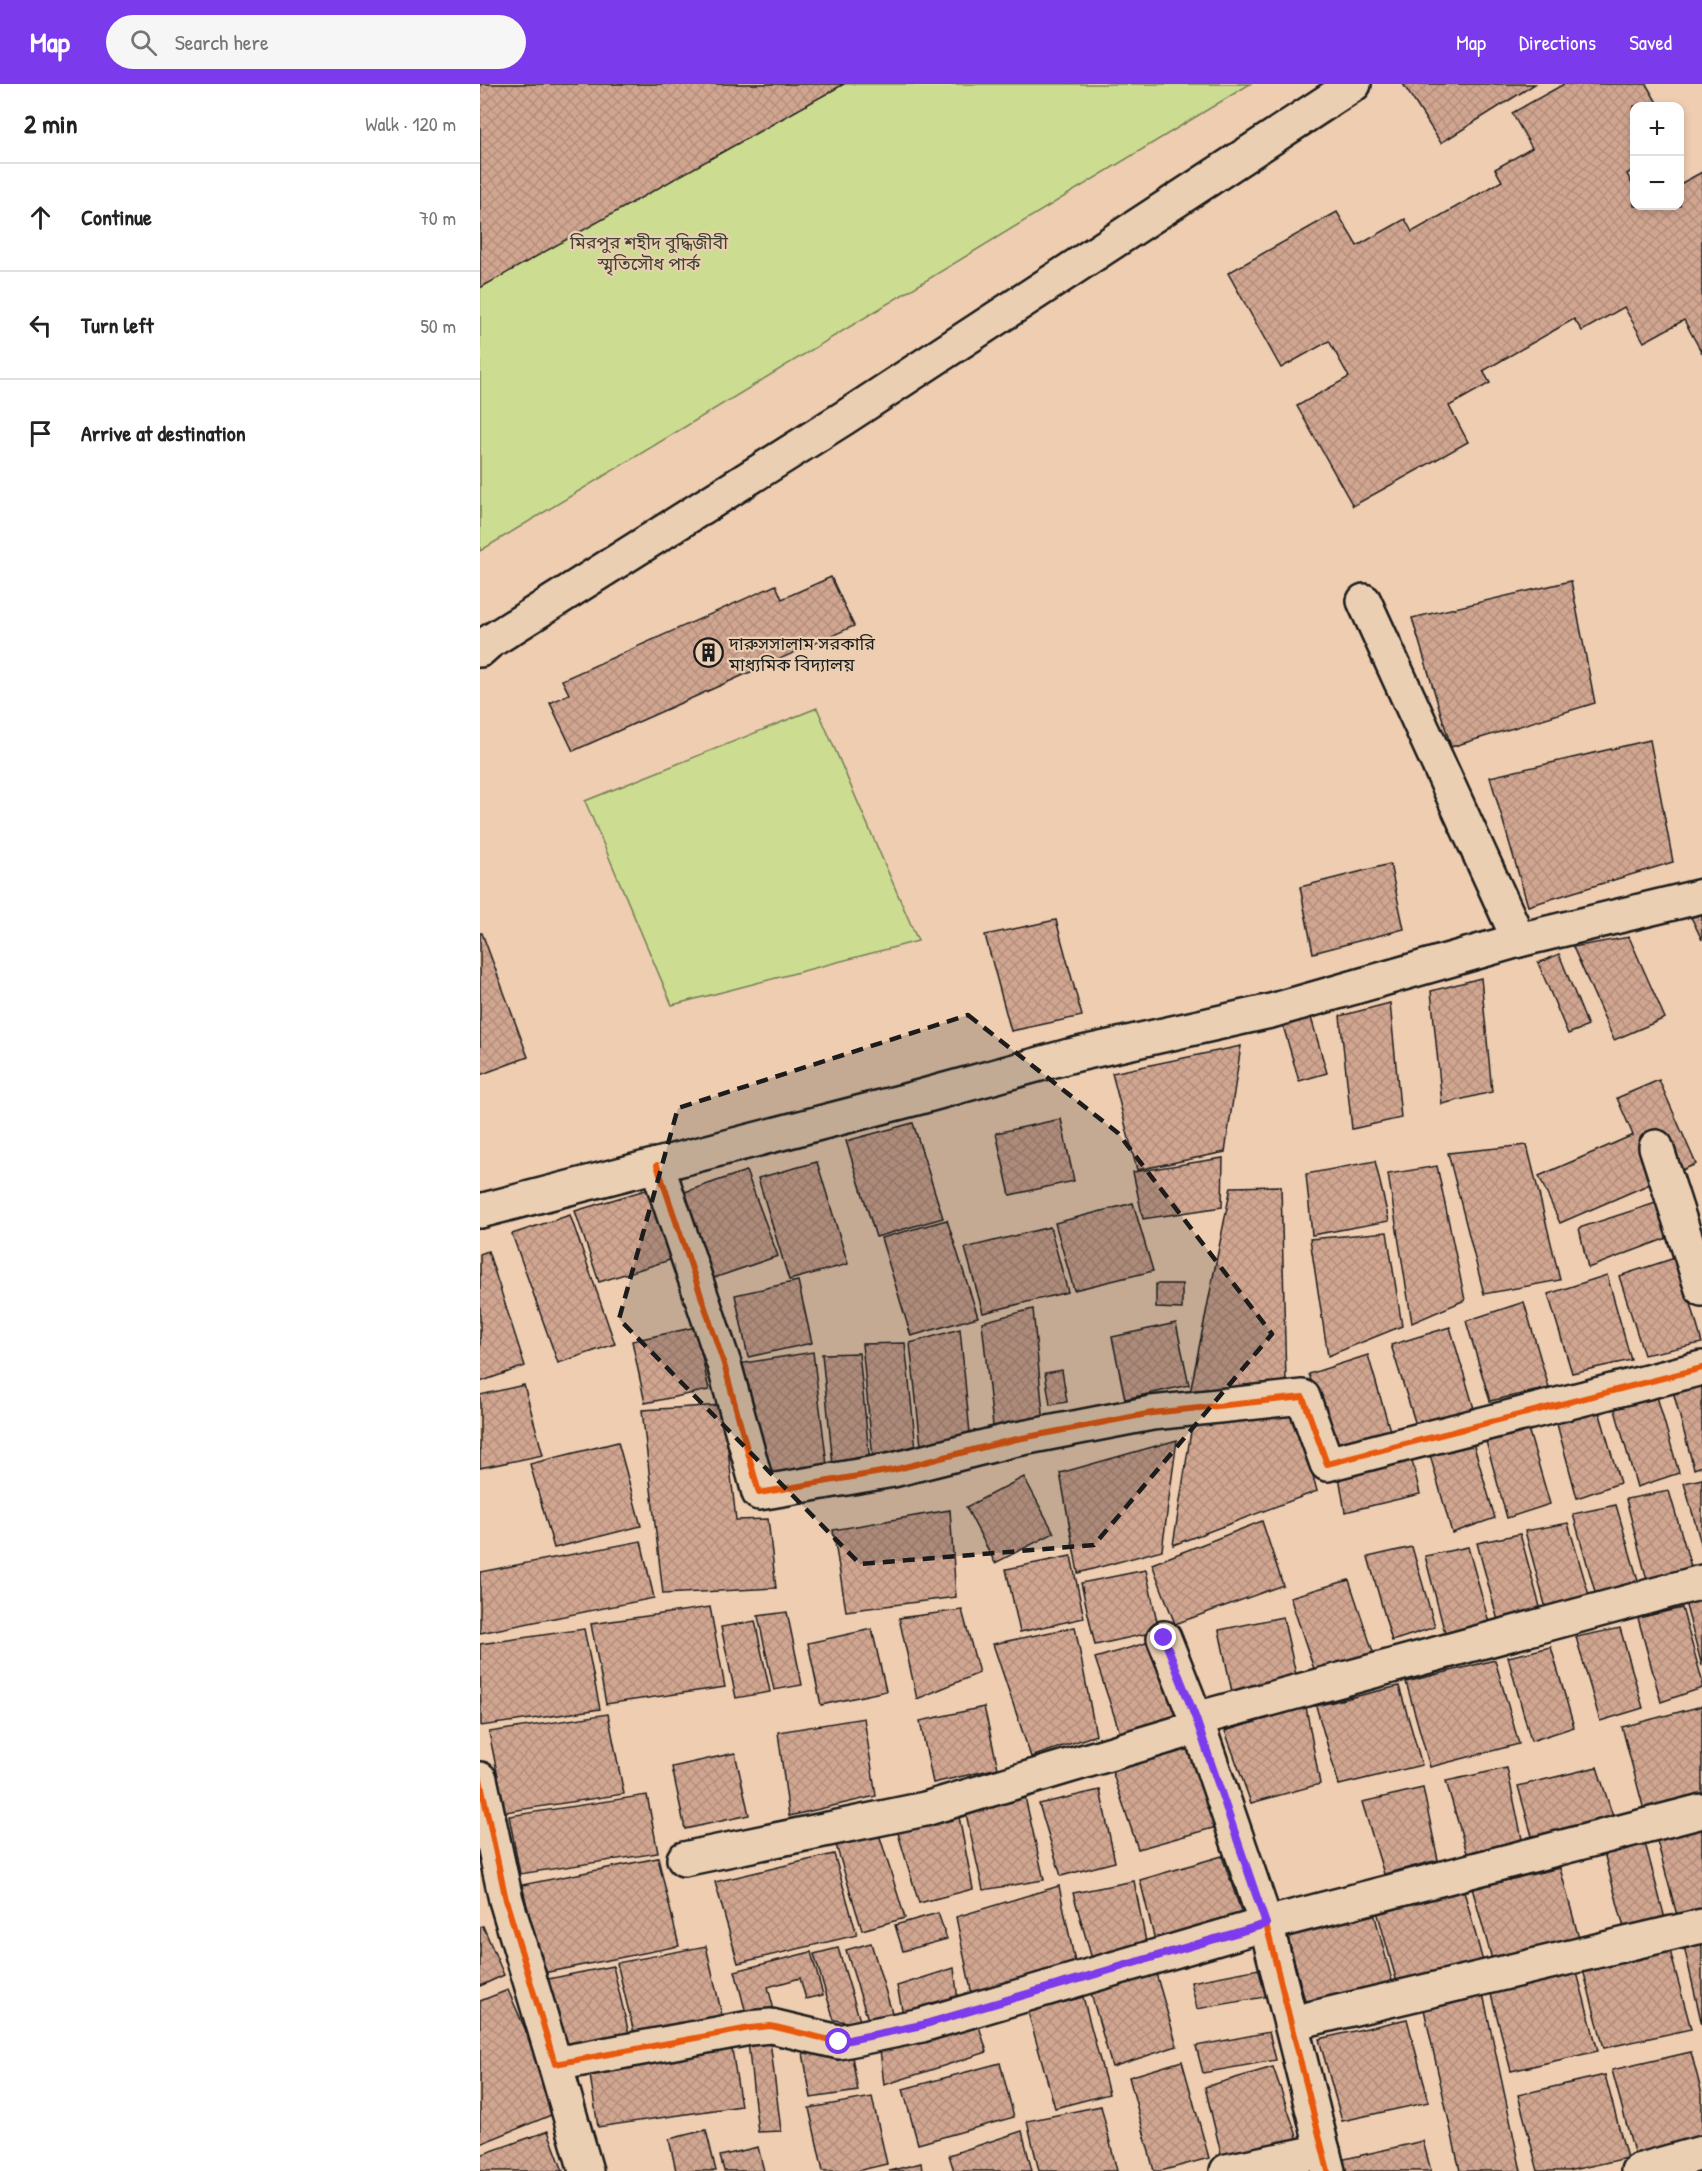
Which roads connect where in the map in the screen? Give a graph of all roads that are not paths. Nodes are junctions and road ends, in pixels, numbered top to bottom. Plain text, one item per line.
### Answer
1 (1354, 84) edge
2 (1365, 601) dead end
3 (480, 650) edge
4 (1702, 896) edge
5 (1519, 940) junction
6 (1656, 1147) dead end
7 (657, 1165) junction
8 (480, 1210) edge
9 (1702, 1289) edge
10 (1702, 1368) edge
11 (1702, 1582) edge
12 (1164, 1638) dead end
13 (1197, 1723) junction
14 (480, 1779) edge
15 (1702, 1811) edge
16 (684, 1859) dead end
17 (1266, 1924) junction
18 (1702, 1926) edge
19 (1292, 2023) junction
20 (555, 2064) junction
21 (1702, 2154) edge
22 (1326, 2161) edge
23 (586, 2171) edge
24 (1227, 2171) edge
25 (1638, 2171) edge

1 - 3 street
2 - 5 street
4 - 5 street
5 - 7 street
6 - 9 street
7 - 8 street
7 - 10 street
11 - 13 street
12 - 13 street
13 - 16 street
13 - 17 street
14 - 20 street
15 - 17 street
17 - 19 street
17 - 20 street
18 - 19 street
19 - 22 street
20 - 23 street
21 - 25 street
22 - 24 street

